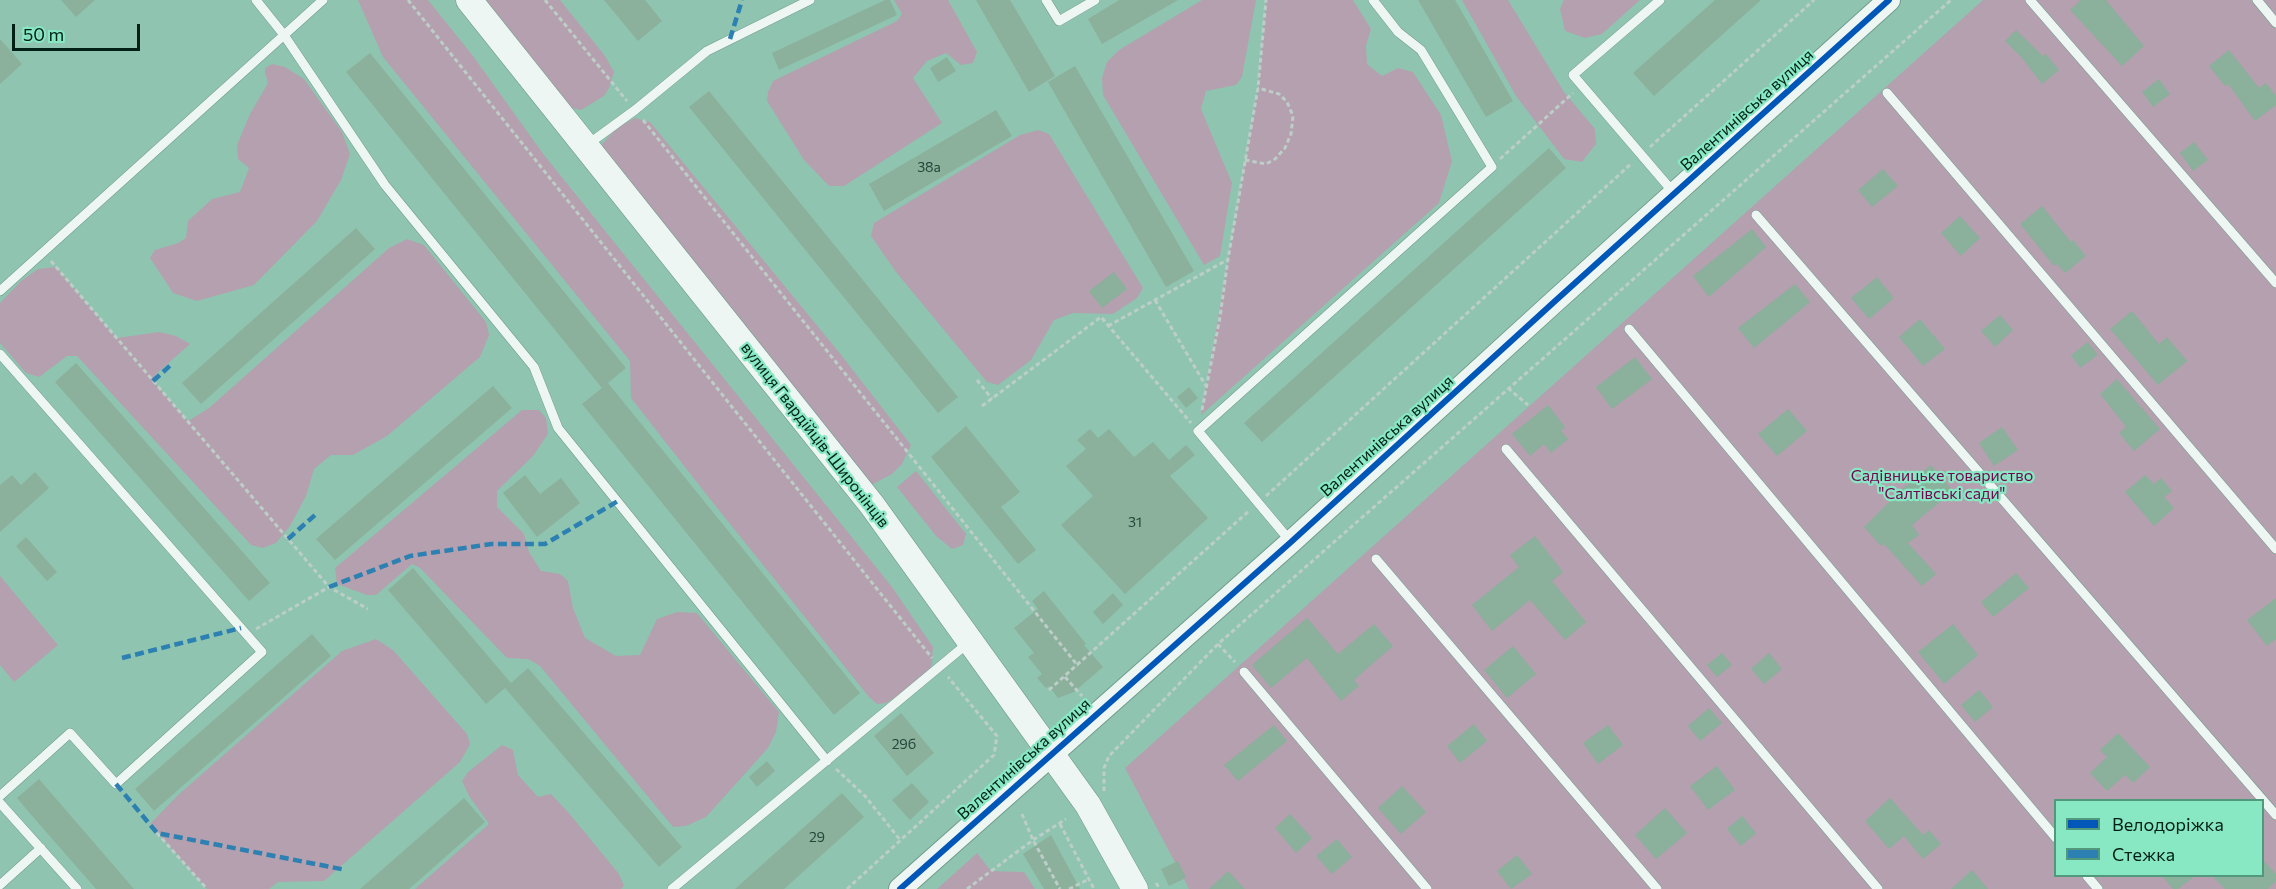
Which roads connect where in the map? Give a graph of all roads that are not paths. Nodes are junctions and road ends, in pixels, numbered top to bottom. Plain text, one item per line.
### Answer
1 (255, 0) edge
2 (323, 0) edge
3 (469, 0) edge
4 (810, 0) edge
5 (1046, 0) edge
6 (1095, 0) edge
7 (1373, 0) edge
8 (1660, 0) edge
9 (1889, 0) edge
10 (2030, 0) edge
11 (2257, 0) edge
12 (2276, 23) edge
13 (284, 35) junction
14 (1887, 93) dead end
15 (585, 147) junction
16 (1674, 193) junction
17 (1756, 215) dead end
18 (2276, 283) edge
19 (0, 291) edge
20 (1629, 329) dead end
21 (0, 354) edge
22 (1506, 449) dead end
23 (1291, 542) junction
24 (2276, 549) edge
25 (1376, 559) dead end
26 (969, 642) junction
27 (1244, 672) road end
28 (1051, 753) junction
29 (827, 760) junction
30 (0, 796) edge
31 (2262, 799) edge
32 (2264, 801) edge
33 (0, 803) edge
34 (2276, 815) edge
35 (2054, 837) edge
36 (41, 848) junction
37 (2088, 877) edge
38 (0, 885) edge
39 (77, 889) edge
40 (672, 889) edge
41 (900, 889) edge
42 (1135, 889) edge
43 (1427, 889) edge
44 (1657, 889) edge
45 (1878, 889) edge
46 (2098, 889) edge

1 - 13 lane
2 - 13 lane
3 - 15 main road, вулиця Гвардійців-Широнінців
4 - 15 lane
5 - 6 lane
7 - 23 lane
8 - 16 lane
9 - 16 street, Валентинівська вулиця
10 - 18 lane
11 - 12 lane
13 - 19 lane
13 - 29 lane
14 - 24 lane
15 - 26 main road, вулиця Гвардійців-Широнінців
16 - 23 street, Валентинівська вулиця
17 - 31 lane
20 - 35 lane
21 - 30 lane
22 - 45 lane
23 - 28 street, Валентинівська вулиця
25 - 44 lane
26 - 28 main road, вулиця Гвардійців-Широнінців
26 - 29 lane
27 - 43 lane
28 - 41 street, Валентинівська вулиця
28 - 42 main road, вулиця Гвардійців-Широнінців
29 - 40 lane
32 - 34 lane
33 - 36 lane
36 - 38 lane
36 - 39 lane
37 - 46 lane

